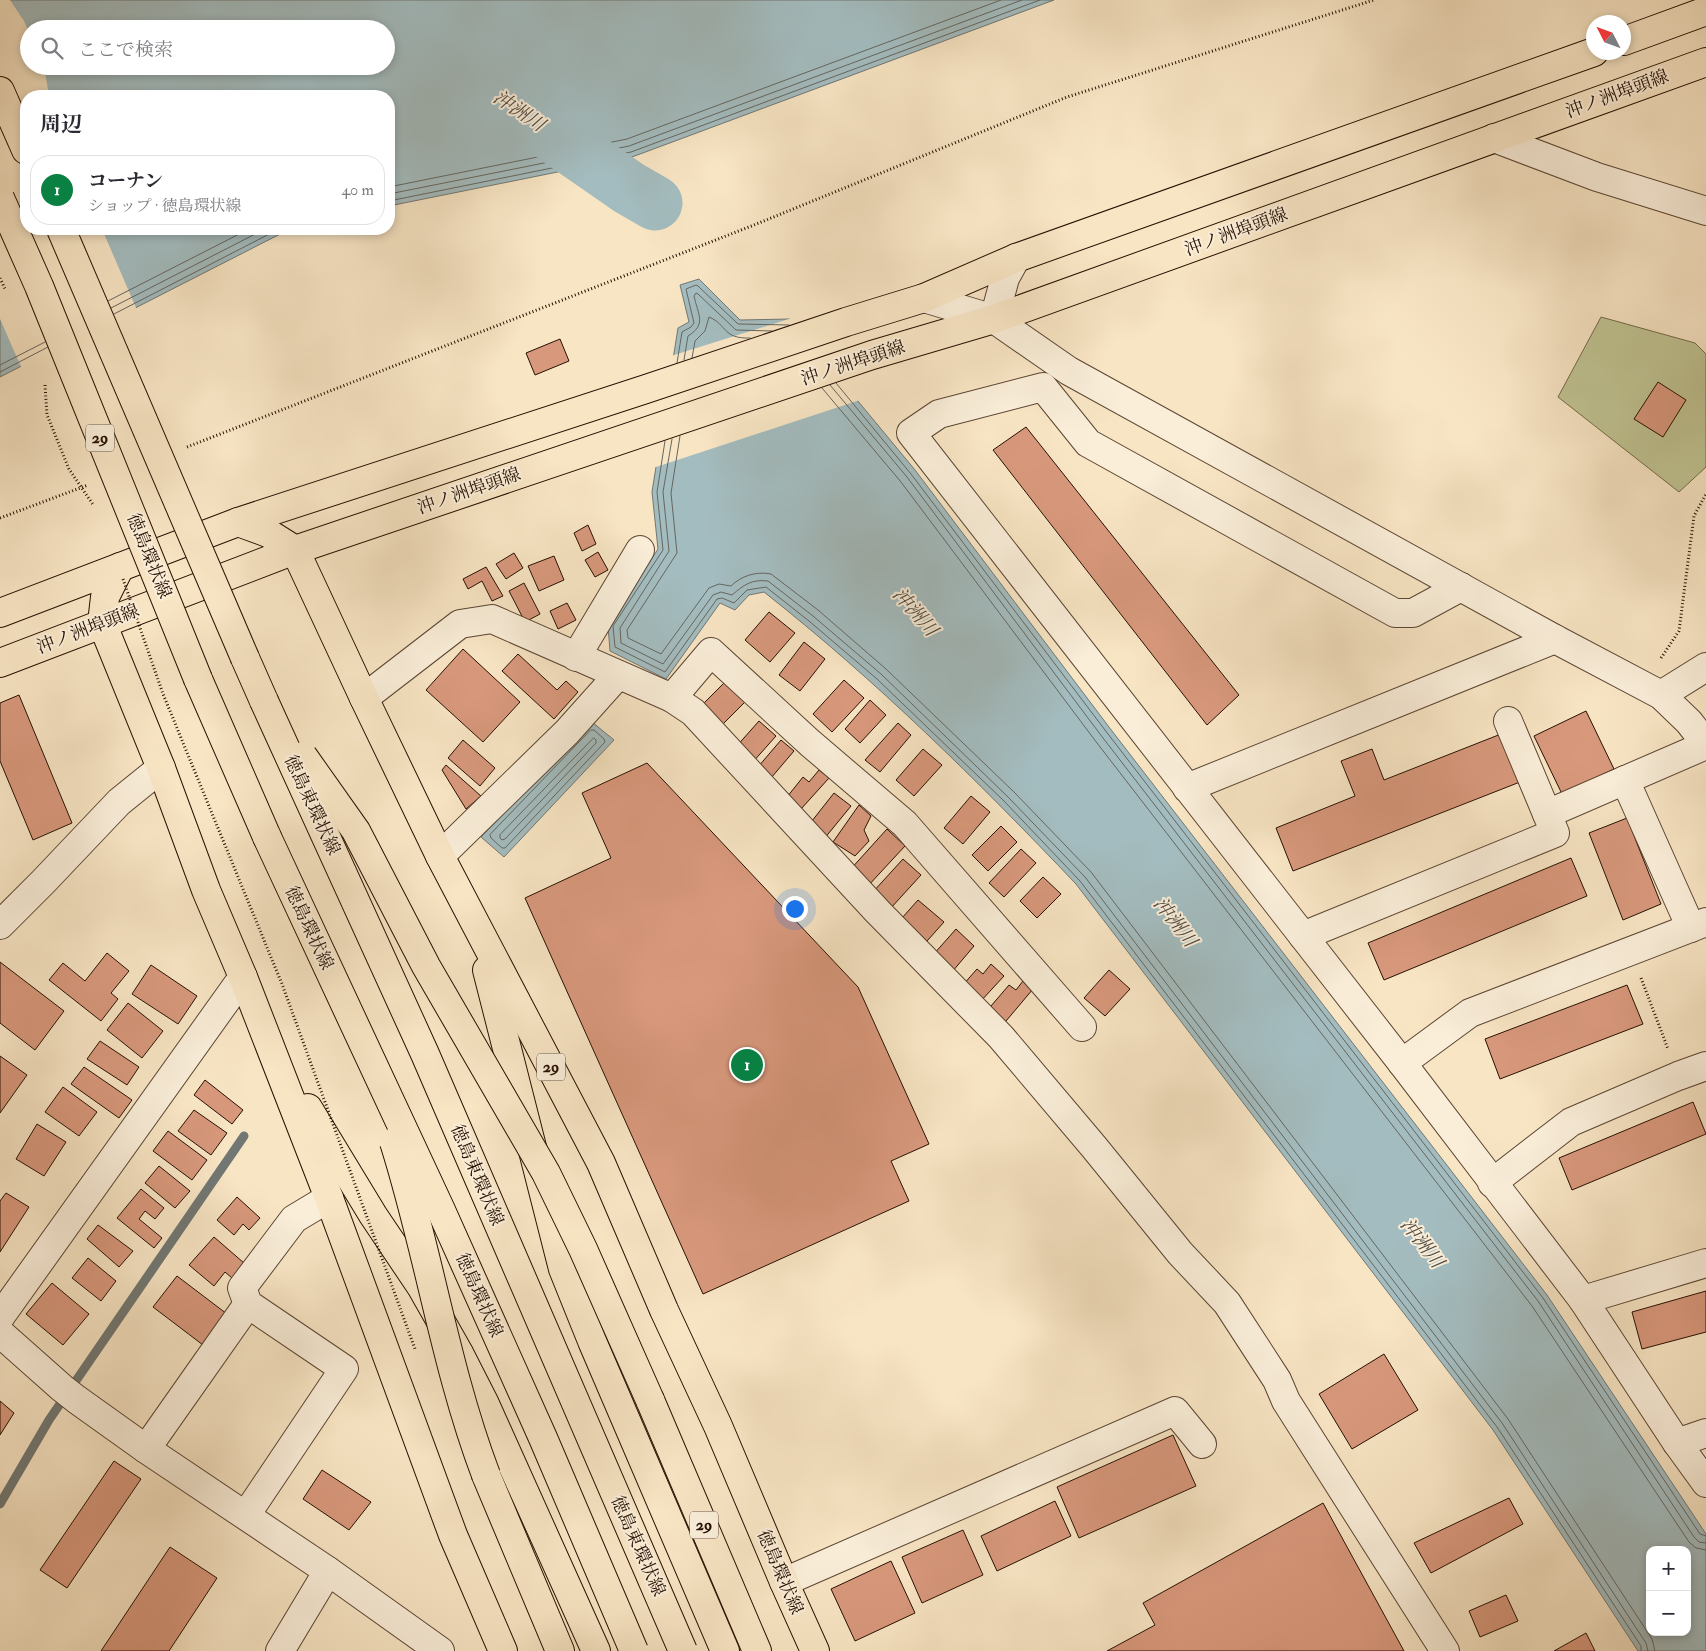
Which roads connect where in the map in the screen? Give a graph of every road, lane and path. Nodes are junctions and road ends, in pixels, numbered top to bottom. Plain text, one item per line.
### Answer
1 (1374, 0) edge
2 (1706, 12) edge
3 (1631, 39) edge
4 (1586, 55) edge
5 (1706, 62) edge
6 (0, 92) edge
7 (20, 137) edge
8 (1494, 138) junction
9 (0, 198) edge
10 (1706, 211) edge
11 (64, 235) edge
12 (1016, 258) junction
13 (0, 278) edge
14 (8, 294) dead end
15 (924, 298) junction
16 (994, 320) junction
17 (45, 378) dead end
18 (184, 448) dead end
19 (92, 484) dead end
20 (1706, 494) edge
21 (96, 509) dead end
22 (0, 518) edge
23 (238, 522) junction
24 (296, 550) junction
25 (640, 550) dead end
26 (120, 570) junction
27 (1461, 587) junction
28 (0, 613) edge
29 (102, 623) junction
30 (1555, 639) junction
31 (576, 657) junction
32 (0, 663) edge
33 (1706, 667) edge
34 (618, 675) junction
35 (1652, 690) junction
36 (364, 698) junction
37 (672, 698) junction
38 (264, 701) junction
39 (1508, 721) dead end
40 (1706, 745) edge
41 (161, 768) junction
42 (1625, 780) junction
43 (1187, 788) junction
44 (1551, 824) junction
45 (267, 837) junction
46 (444, 862) junction
47 (0, 925) edge
48 (1698, 925) edge
49 (1303, 936) junction
50 (1631, 951) junction
51 (243, 977) junction
52 (1082, 1027) dead end
53 (1402, 1063) junction
54 (1706, 1066) edge
55 (1678, 1076) junction
56 (1492, 1183) junction
57 (328, 1198) junction
58 (1706, 1263) edge
59 (1583, 1300) junction
60 (248, 1304) junction
61 (0, 1317) edge
62 (0, 1333) edge
63 (416, 1353) dead end
64 (1706, 1433) edge
65 (1677, 1443) junction
66 (1202, 1444) dead end
67 (146, 1449) junction
68 (1706, 1483) edge
69 (246, 1515) junction
70 (328, 1570) junction
71 (784, 1582) junction
72 (280, 1651) edge
73 (440, 1651) edge
74 (502, 1651) edge
75 (560, 1651) edge
76 (596, 1651) edge
77 (634, 1651) edge
78 (683, 1651) edge
79 (725, 1651) edge
80 (757, 1651) edge
81 (815, 1651) edge
82 (1445, 1651) edge

1 - 18 path
2 - 3 main road
4 - 12 main road
5 - 8 main road, 沖ノ洲埠頭線
6 - 7 main road
8 - 10 street
8 - 16 main road, 沖ノ洲埠頭線
9 - 45 main road, 徳島環状線 / 29, bridge
11 - 38 main road, 29, bridge
12 - 15 main road
12 - 16 street
13 - 14 path, bridge
15 - 16 street
15 - 23 main road
16 - 24 main road, 沖ノ洲埠頭線
16 - 27 street
17 - 21 path, bridge
19 - 22 path
20 - 35 path
23 - 24 main road
23 - 26 main road
24 - 29 main road, 沖ノ洲埠頭線
24 - 36 main road, 徳島環状線 / 29
25 - 31 street
26 - 28 main road
26 - 29 main road, 徳島環状線
26 - 63 path, bridge
27 - 30 street
27 - 43 street
29 - 32 main road, 沖ノ洲埠頭線
29 - 41 main road, 徳島環状線
30 - 35 street
30 - 43 street
31 - 34 street
31 - 36 street
33 - 35 street
34 - 37 street
34 - 46 street
35 - 40 street
36 - 46 main road, 徳島環状線 / 29
37 - 52 street
37 - 82 street
38 - 78 main road, 徳島東環状線 / 29, bridge
38 - 80 main road, 29, bridge
39 - 44 street
40 - 42 street
41 - 47 street
41 - 51 main road, 徳島環状線
42 - 44 street
42 - 48 street
43 - 49 street
44 - 49 street
45 - 75 main road, 29, bridge
45 - 77 main road, 徳島環状線 / 29, bridge
46 - 71 main road, 徳島環状線 / 29
46 - 79 main road
48 - 50 street
49 - 53 street
50 - 53 street
50 - 55 path
51 - 57 main road, 徳島環状線
51 - 61 street
51 - 76 main road
53 - 56 street
54 - 55 street
55 - 56 street
56 - 59 street
57 - 60 street
57 - 74 main road, 徳島環状線
58 - 59 street
59 - 65 street
60 - 67 street
60 - 69 street
62 - 67 street
64 - 65 street
65 - 68 street
66 - 71 street
67 - 69 street
69 - 70 street
70 - 72 street
70 - 73 street
71 - 81 main road, 徳島環状線 / 29

